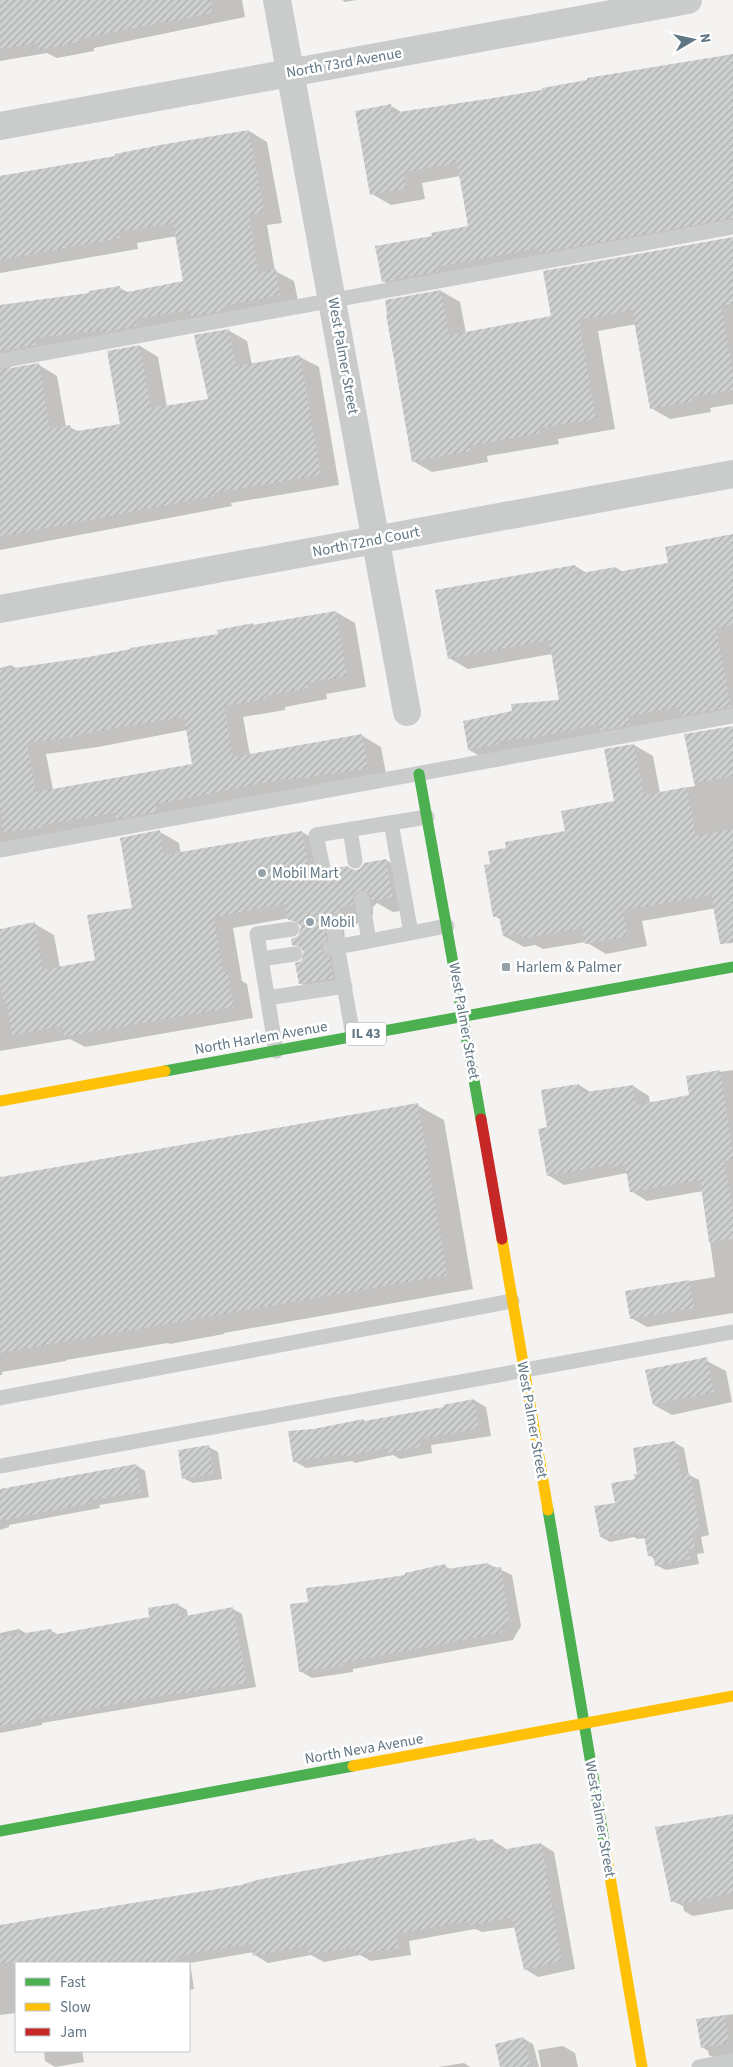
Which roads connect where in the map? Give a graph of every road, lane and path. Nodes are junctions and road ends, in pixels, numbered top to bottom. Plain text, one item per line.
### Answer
1 (277, 0) edge
2 (688, 0) edge
3 (290, 73) junction
4 (0, 126) edge
5 (733, 227) edge
6 (332, 300) junction
7 (0, 361) edge
8 (733, 474) edge
9 (376, 540) junction
10 (0, 609) edge
11 (407, 712) dead end
12 (733, 716) edge
13 (419, 774) junction
14 (427, 817) junction
15 (391, 823) junction
16 (350, 830) junction
17 (0, 850) edge
18 (355, 861) dead end
19 (323, 868) dead end
20 (362, 899) dead end
21 (331, 920) dead end
22 (447, 926) junction
23 (292, 929) dead end
24 (411, 933) junction
25 (369, 941) junction
26 (334, 947) junction
27 (295, 954) dead end
28 (261, 959) junction
29 (733, 967) edge
30 (345, 986) junction
31 (267, 998) junction
32 (464, 1016) junction
33 (353, 1036) junction
34 (276, 1050) junction
35 (0, 1101) edge
36 (512, 1301) junction
37 (733, 1332) edge
38 (524, 1371) junction
39 (0, 1398) edge
40 (0, 1466) edge
41 (733, 1696) edge
42 (584, 1724) junction
43 (0, 1830) edge
44 (733, 2061) edge
45 (642, 2067) edge
46 (699, 2067) edge

1 - 3 street, West Palmer Street
2 - 3 street, North 73rd Avenue
3 - 4 street, North 73rd Avenue
3 - 6 street, West Palmer Street
5 - 6 lane
6 - 7 lane
6 - 9 street, West Palmer Street
8 - 9 street, North 72nd Court
9 - 10 street, North 72nd Court
9 - 11 street, West Palmer Street
12 - 13 lane
13 - 14 street, West Palmer Street
13 - 17 lane
14 - 15 lane
14 - 22 street, West Palmer Street
15 - 16 lane
15 - 24 lane
16 - 18 lane
16 - 19 lane
20 - 25 lane
21 - 26 lane
22 - 24 lane
22 - 32 street, West Palmer Street
23 - 28 lane
24 - 25 lane
25 - 26 lane
26 - 30 lane
27 - 28 lane
28 - 31 lane
29 - 32 street, North Harlem Avenue / IL 43
30 - 31 lane
30 - 33 lane
31 - 34 lane
32 - 33 street, North Harlem Avenue / IL 43
32 - 36 street, West Palmer Street
33 - 34 street, North Harlem Avenue / IL 43
34 - 35 street, North Harlem Avenue / IL 43
36 - 38 street, West Palmer Street
36 - 39 lane
37 - 38 lane
38 - 40 lane
38 - 42 street, West Palmer Street
41 - 42 street, North Neva Avenue
42 - 43 street, North Neva Avenue
42 - 45 street, West Palmer Street
44 - 46 lane

